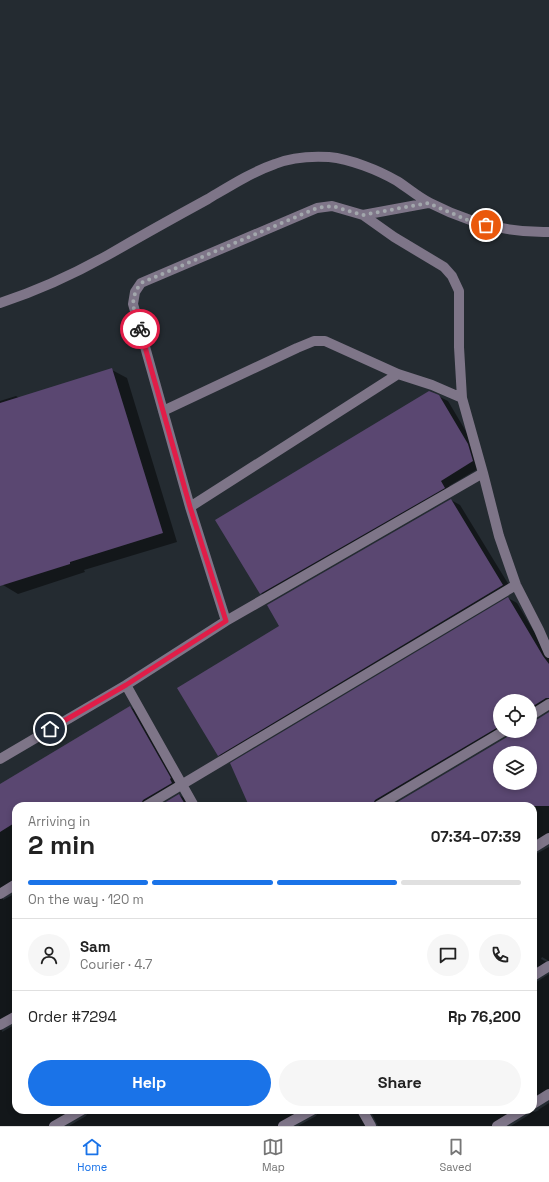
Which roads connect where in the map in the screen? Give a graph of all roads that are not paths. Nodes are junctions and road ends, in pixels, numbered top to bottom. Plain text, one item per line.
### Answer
1 (428, 203) junction
2 (363, 215) junction
3 (549, 232) edge
4 (0, 303) edge
5 (398, 374) junction
6 (462, 398) junction
7 (163, 410) junction
8 (483, 473) junction
9 (190, 507) junction
10 (516, 585) junction
11 (226, 621) junction
12 (549, 653) edge
13 (126, 685) junction
14 (549, 704) edge
15 (537, 712) edge
16 (493, 738) edge
17 (0, 759) edge
18 (182, 784) junction
19 (153, 802) edge
20 (192, 802) edge
21 (385, 802) edge
22 (549, 838) edge
23 (537, 846) edge
24 (12, 886) edge
25 (0, 894) edge
26 (549, 966) edge
27 (537, 974) edge
28 (12, 1018) edge
29 (0, 1025) edge
30 (549, 1094) edge
31 (537, 1102) edge
32 (75, 1114) edge
33 (305, 1114) edge
34 (364, 1114) edge
35 (516, 1114) edge
36 (54, 1126) edge
37 (284, 1126) edge
38 (371, 1126) edge
39 (497, 1126) edge

1 - 2 street
1 - 3 street
1 - 4 street
2 - 6 street
2 - 7 street
5 - 6 street
5 - 7 street
5 - 9 street
6 - 8 street
7 - 9 street
8 - 10 street
8 - 11 street
9 - 11 street
10 - 12 street
10 - 18 street
11 - 13 street
13 - 17 street
13 - 18 street
14 - 15 street
16 - 21 street
18 - 19 street
18 - 20 street
22 - 23 street
24 - 25 street
26 - 27 street
28 - 29 street
30 - 31 street
32 - 36 street
33 - 37 street
34 - 38 street
35 - 39 street

